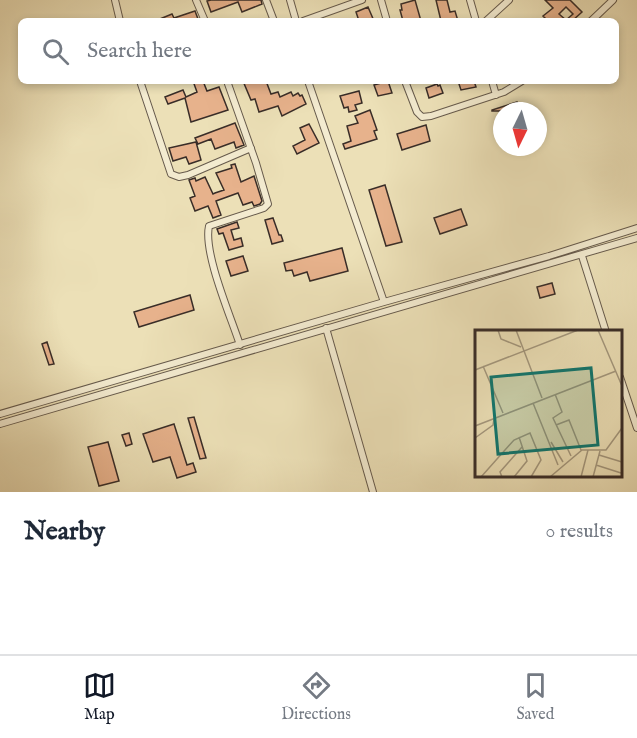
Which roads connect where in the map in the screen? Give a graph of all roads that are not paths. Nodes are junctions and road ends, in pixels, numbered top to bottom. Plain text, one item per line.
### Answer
1 (115, 0) edge
2 (196, 0) edge
3 (266, 0) edge
4 (290, 0) edge
5 (362, 0) edge
6 (381, 0) edge
7 (470, 0) edge
8 (509, 0) edge
9 (613, 0) edge
10 (119, 18) edge
11 (204, 18) edge
12 (273, 18) edge
13 (295, 18) edge
14 (311, 18) edge
15 (386, 18) edge
16 (475, 18) edge
17 (489, 18) edge
18 (594, 18) edge
19 (141, 84) edge
20 (228, 84) edge
21 (309, 84) edge
22 (406, 84) edge
23 (493, 84) edge
24 (517, 84) edge
25 (496, 95) junction
26 (251, 148) junction
27 (637, 228) edge
28 (637, 238) edge
29 (582, 256) junction
30 (384, 302) junction
31 (326, 328) junction
32 (605, 330) edge
33 (240, 345) junction
34 (622, 380) edge
35 (0, 414) edge
36 (0, 424) edge
37 (637, 428) edge
38 (373, 492) edge

1 - 10 street
2 - 11 street
3 - 12 street
4 - 13 street
5 - 14 street
6 - 15 street
7 - 16 street
8 - 17 street
9 - 18 street
19 - 26 street
20 - 26 street
21 - 30 street
22 - 25 street
23 - 25 street
24 - 25 street
26 - 33 street
27 - 30 street
28 - 29 street
29 - 31 street
29 - 32 street
30 - 33 street
31 - 36 street
31 - 38 street
33 - 35 street
34 - 37 street

